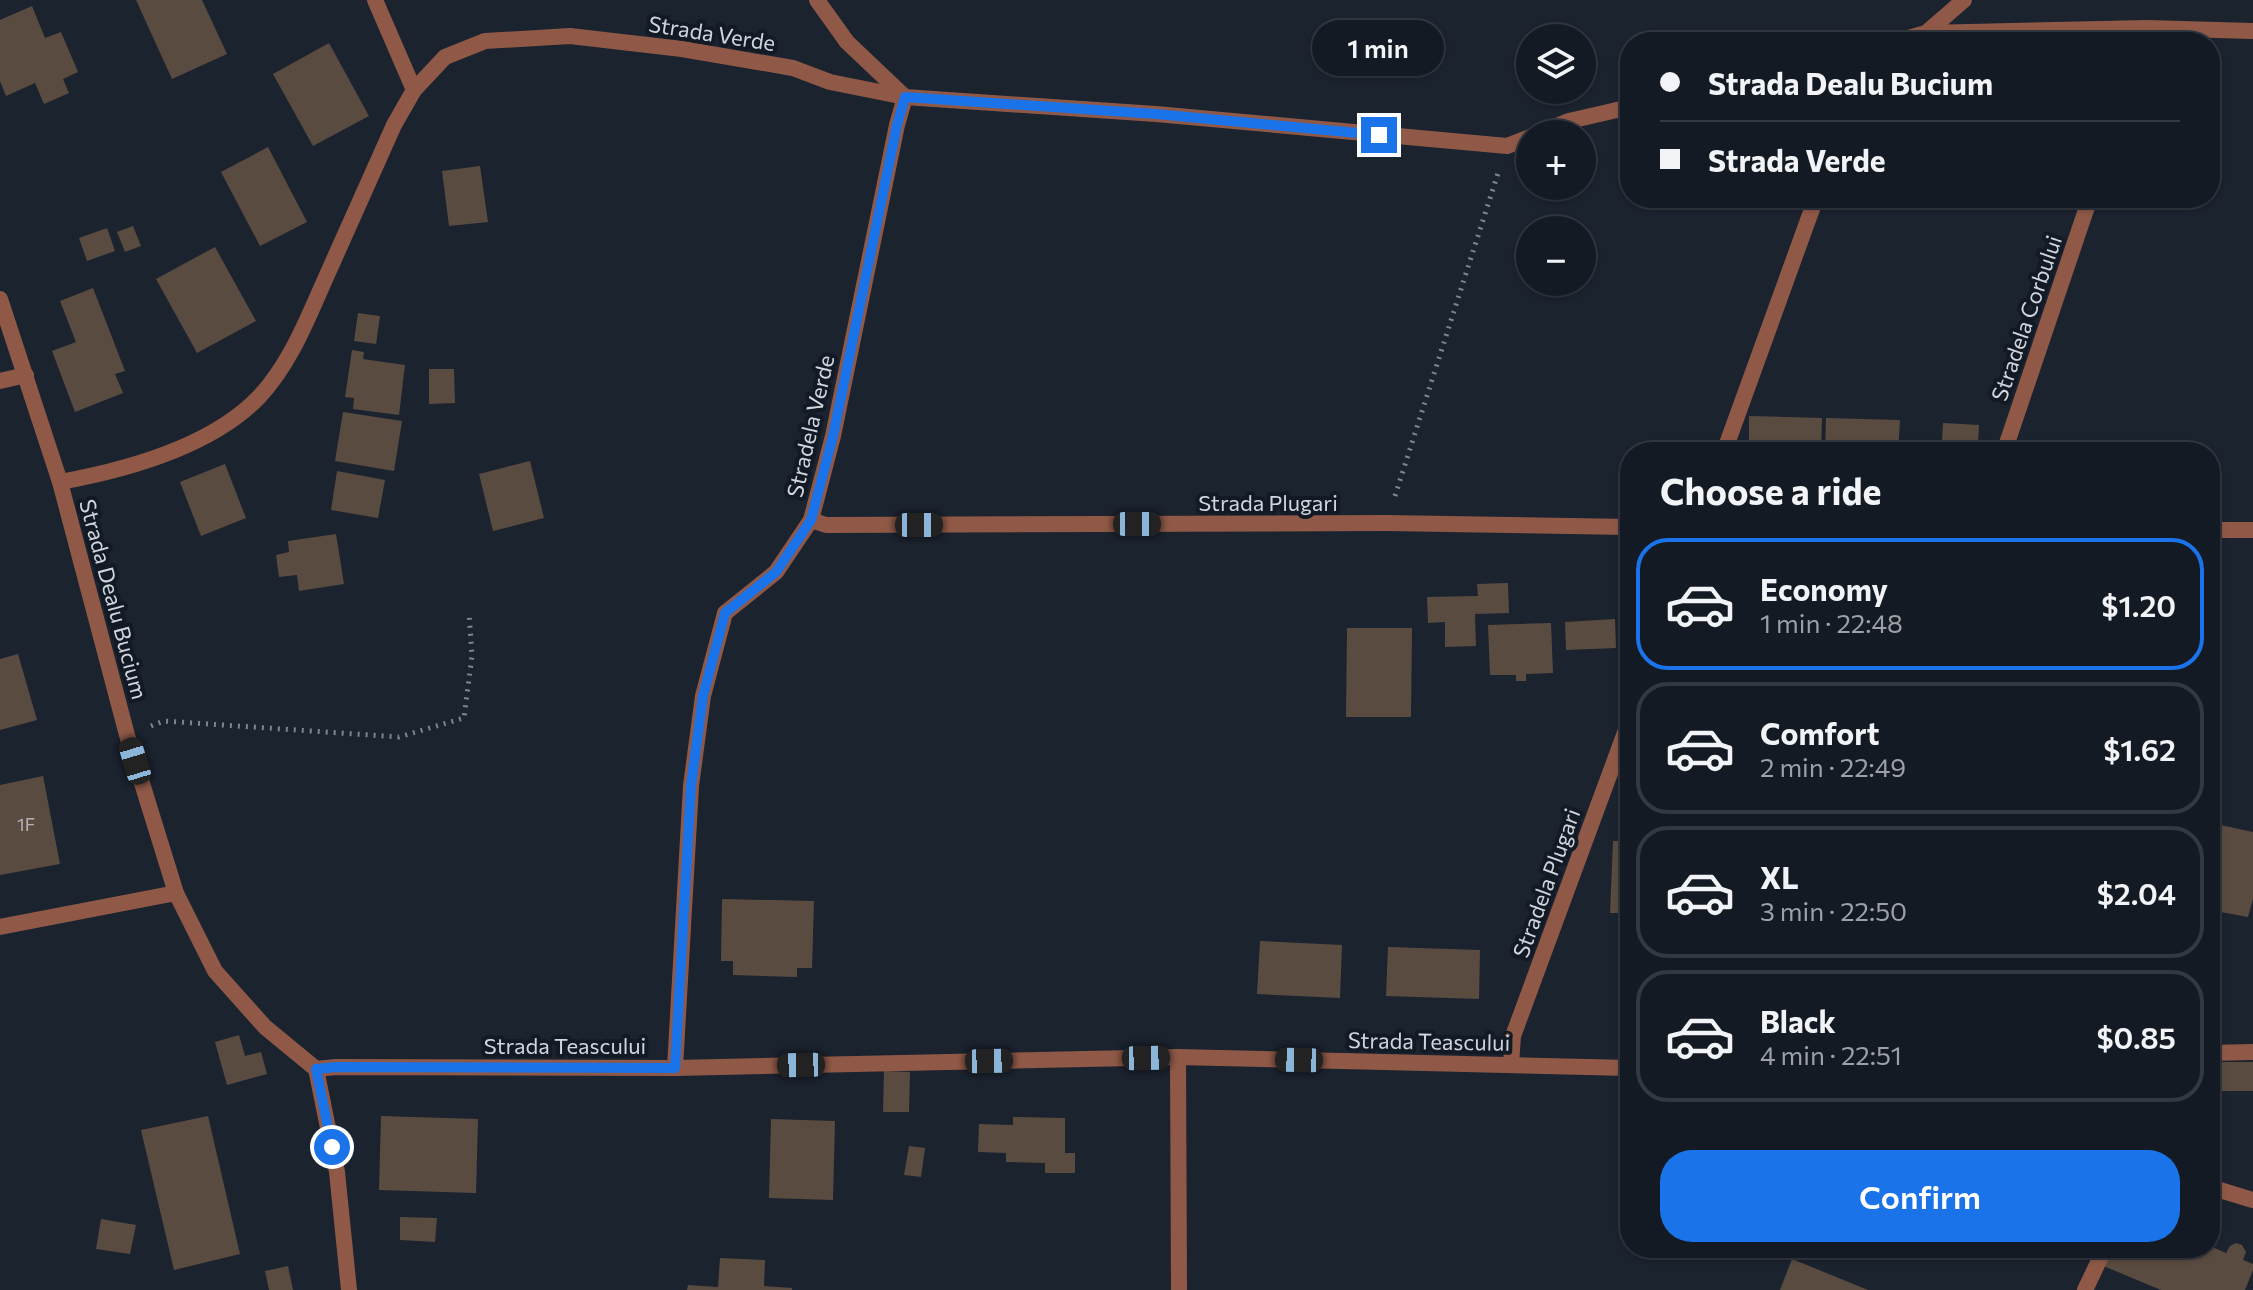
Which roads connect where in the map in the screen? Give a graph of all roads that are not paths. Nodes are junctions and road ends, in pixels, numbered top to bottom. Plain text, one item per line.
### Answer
1 (375, 0) edge
2 (817, 0) edge
3 (1964, 0) edge
4 (2253, 31) edge
5 (1931, 32) edge
6 (2220, 32) edge
7 (414, 90) junction
8 (905, 97) junction
9 (1620, 109) edge
10 (1573, 120) edge
11 (1516, 142) edge
12 (1812, 208) edge
13 (2087, 208) edge
14 (0, 299) edge
15 (26, 375) junction
16 (0, 381) edge
17 (1728, 442) edge
18 (2007, 442) edge
19 (60, 482) junction
20 (811, 520) junction
21 (1620, 527) edge
22 (2220, 530) edge
23 (2253, 530) edge
24 (1620, 746) edge
25 (176, 893) junction
26 (0, 927) edge
27 (2253, 1052) edge
28 (2220, 1053) edge
29 (1178, 1057) junction
30 (1511, 1064) junction
31 (675, 1068) junction
32 (1620, 1068) edge
33 (316, 1069) junction
34 (2220, 1190) edge
35 (2253, 1200) edge
36 (2100, 1258) edge
37 (349, 1290) edge
38 (1179, 1290) edge
39 (2085, 1290) edge

1 - 7 street
2 - 8 street
3 - 5 street
4 - 6 street
7 - 8 street, Strada Verde
7 - 19 street, Strada Verde
8 - 11 street, Strada Verde
8 - 20 street, Stradela Verde
9 - 10 street
12 - 17 street
13 - 18 street, Stradela Corbului
14 - 15 street, Strada Dealu Bucium
15 - 16 street
15 - 19 street, Strada Dealu Bucium
19 - 25 street, Strada Dealu Bucium
20 - 21 street, Strada Plugari
20 - 31 street, Stradela Verde
22 - 23 street
24 - 30 street, Stradela Plugari
25 - 26 street
25 - 33 street, Strada Dealu Bucium
27 - 28 street
29 - 30 street, Strada Teascului
29 - 31 street, Strada Teascului
29 - 38 street
30 - 32 street, Strada Teascului
31 - 33 street, Strada Teascului
33 - 37 street
34 - 35 street
36 - 39 street

